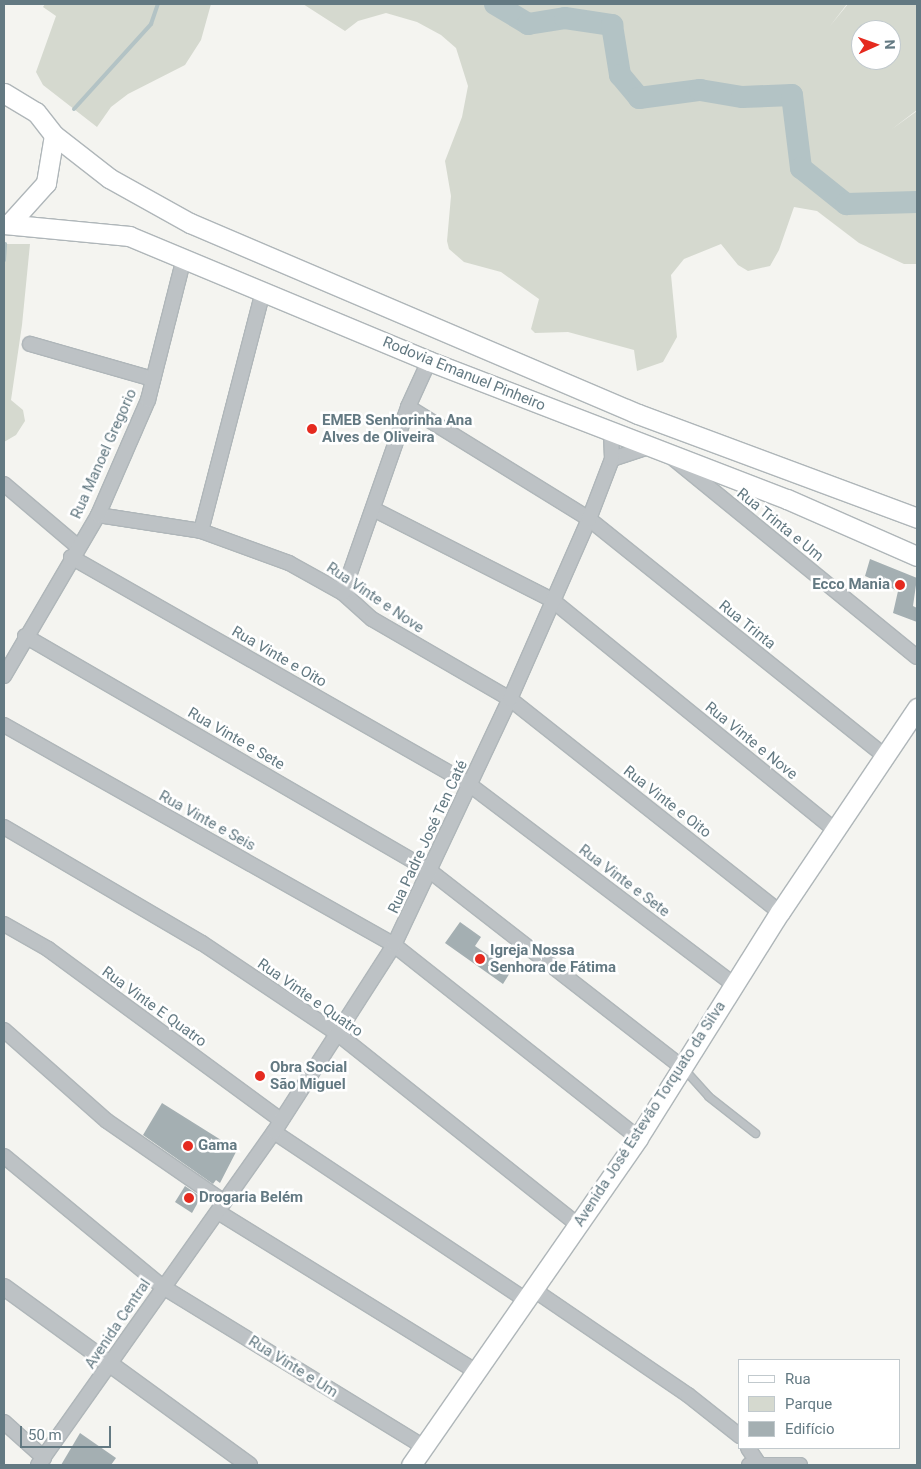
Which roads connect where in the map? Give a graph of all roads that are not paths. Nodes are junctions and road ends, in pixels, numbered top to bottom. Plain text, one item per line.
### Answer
1 (6, 92) edge
2 (54, 135) junction
3 (7, 223) edge
4 (184, 258) junction
5 (263, 291) junction
6 (30, 344) dead end
7 (429, 361) junction
8 (153, 379) junction
9 (408, 408) junction
10 (611, 432) junction
11 (649, 447) junction
12 (669, 455) junction
13 (612, 459) junction
14 (4, 484) edge
15 (373, 509) junction
16 (98, 515) junction
17 (917, 518) edge
18 (589, 519) junction
19 (200, 531) junction
20 (74, 552) junction
21 (917, 556) edge
22 (343, 593) junction
23 (552, 600) junction
24 (25, 636) junction
25 (917, 657) edge
26 (4, 676) edge
27 (510, 699) junction
28 (917, 708) edge
29 (4, 725) edge
30 (885, 756) junction
31 (470, 785) junction
32 (4, 826) edge
33 (836, 831) junction
34 (430, 871) junction
35 (780, 912) junction
36 (4, 924) edge
37 (394, 946) junction
38 (734, 985) junction
39 (4, 1030) edge
40 (338, 1034) junction
41 (684, 1069) junction
42 (277, 1126) junction
43 (756, 1133) dead end
44 (638, 1138) junction
45 (4, 1156) edge
46 (221, 1207) junction
47 (578, 1225) junction
48 (4, 1287) edge
49 (163, 1287) junction
50 (530, 1295) junction
51 (110, 1366) junction
52 (474, 1372) junction
53 (4, 1422) edge
54 (738, 1434) edge
55 (424, 1447) junction
56 (748, 1449) edge
57 (41, 1461) edge
58 (754, 1464) edge
59 (249, 1465) edge
60 (411, 1465) edge
61 (800, 1465) edge

1 - 2 main road, Rodovia Emanuel Pinheiro
2 - 3 main road
2 - 17 main road, Rodovia Emanuel Pinheiro
3 - 4 main road, Rodovia Emanuel Pinheiro
4 - 5 main road, Rodovia Emanuel Pinheiro
4 - 8 street, Rua Manoel Gregorio
5 - 7 main road, Rodovia Emanuel Pinheiro
5 - 19 street
6 - 8 street
7 - 9 street
7 - 10 main road, Rodovia Emanuel Pinheiro
8 - 16 street, Rua Manoel Gregorio
9 - 15 street
9 - 18 street
10 - 11 main road, Rodovia Emanuel Pinheiro
10 - 13 street
11 - 12 main road, Rodovia Emanuel Pinheiro
11 - 13 street
12 - 21 main road, Rodovia Emanuel Pinheiro
12 - 25 street, Rua Trinta e Um
13 - 18 street, Rua Padre José Ten Caté
14 - 20 street, Rua Vinte e Oito
15 - 22 street
15 - 23 street
16 - 19 street, Rua Vinte e Nove
16 - 20 street, Rua Manoel Gregorio
18 - 23 street, Rua Padre José Ten Caté
18 - 30 street, Rua Trinta
19 - 22 street, Rua Vinte e Nove
20 - 24 street, Rua Manoel Gregorio
20 - 31 street, Rua Vinte e Oito
22 - 27 street, Rua Vinte e Nove
23 - 27 street, Rua Padre José Ten Caté
23 - 33 street, Rua Vinte e Nove
24 - 26 street, Rua Manoel Gregorio
24 - 34 street, Rua Vinte e Sete
27 - 31 street, Rua Padre José Ten Caté
27 - 35 street, Rua Vinte e Oito
28 - 30 main road, Avenida José Estevão Torquato da Silva
29 - 37 street, Rua Vinte e Seis
30 - 33 main road, Avenida José Estevão Torquato da Silva
31 - 34 street, Rua Padre José Ten Caté
31 - 38 street, Rua Vinte e Sete
32 - 40 street, Rua Vinte e Quatro
33 - 35 main road, Avenida José Estevão Torquato da Silva
34 - 37 street, Rua Padre José Ten Caté
34 - 41 street
35 - 38 main road, Avenida José Estevão Torquato da Silva
36 - 42 street, Rua Vinte E Quatro
37 - 40 street, Rua Padre José Ten Caté
37 - 44 street, Rua Vinte e Seis
38 - 41 main road, Avenida José Estevão Torquato da Silva
39 - 46 street
40 - 42 street, Rua Padre José Ten Caté
40 - 47 street, Rua Vinte e Quatro
41 - 43 lane
41 - 44 main road, Avenida José Estevão Torquato da Silva
42 - 46 street, Rua Padre José Ten Caté
42 - 50 street, Rua Vinte E Quatro
44 - 47 main road, Avenida José Estevão Torquato da Silva
45 - 49 street, Rua Vinte e Um
46 - 49 street, Avenida Central
46 - 52 street
47 - 50 main road, Avenida José Estevão Torquato da Silva
48 - 51 street
49 - 51 street, Avenida Central
49 - 55 street, Rua Vinte e Um
50 - 52 main road, Avenida José Estevão Torquato da Silva
50 - 54 street, Rua Vinte E Quatro
51 - 57 street, Avenida Central
51 - 59 street
52 - 55 main road, Avenida José Estevão Torquato da Silva
53 - 57 street
55 - 60 main road, Avenida José Estevão Torquato da Silva
56 - 58 street
58 - 61 street

